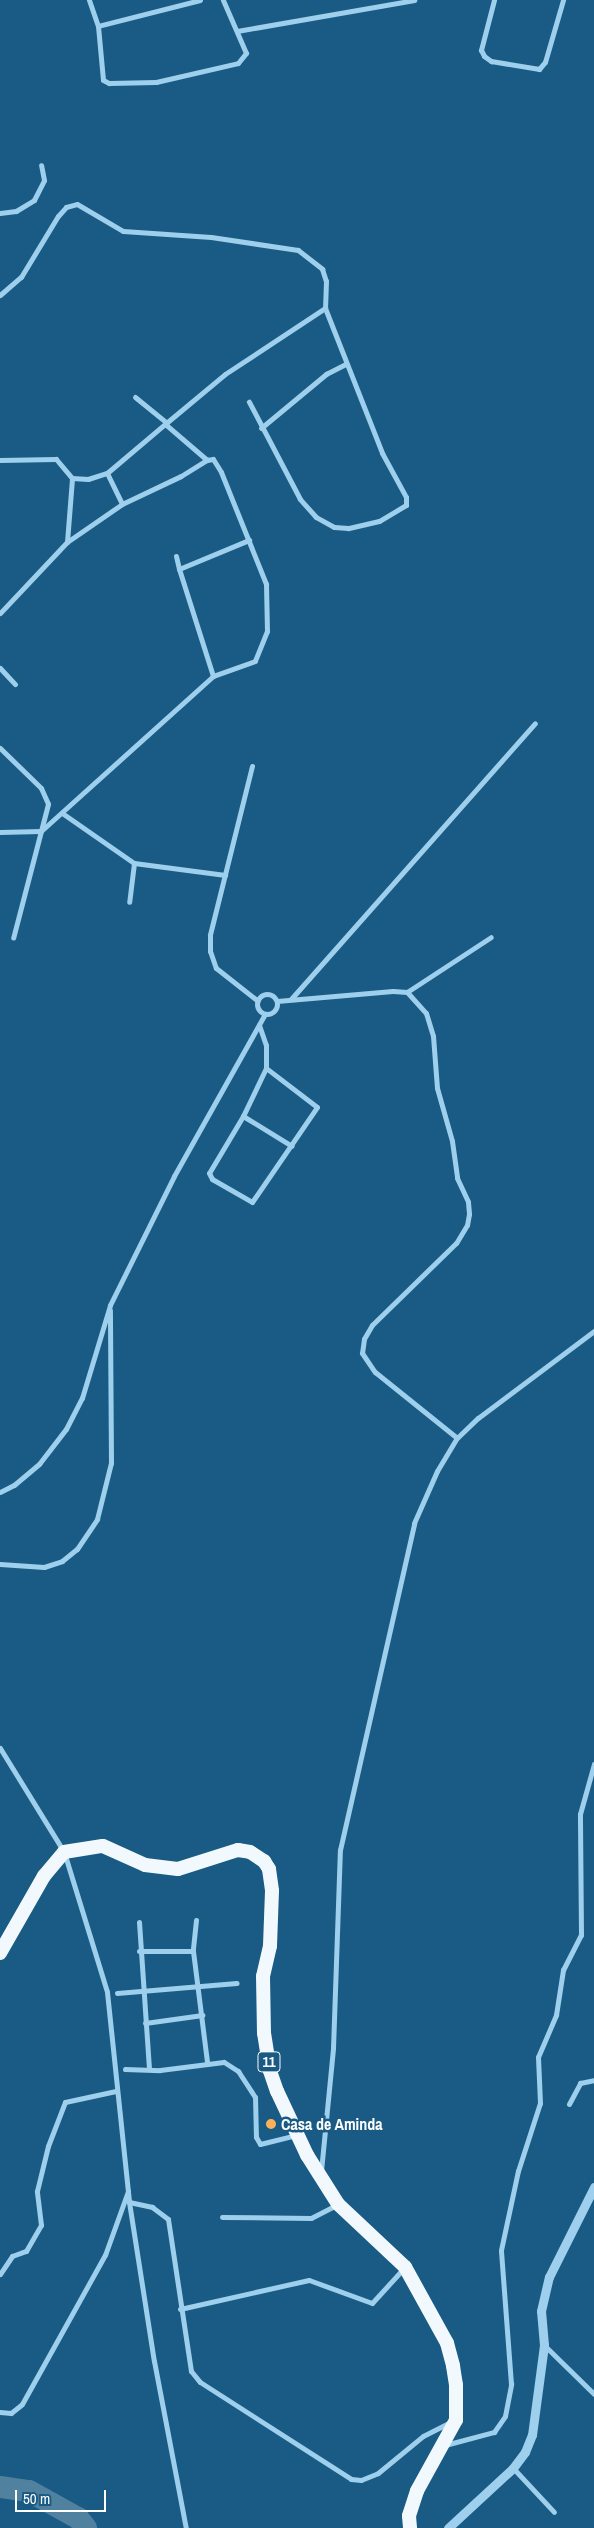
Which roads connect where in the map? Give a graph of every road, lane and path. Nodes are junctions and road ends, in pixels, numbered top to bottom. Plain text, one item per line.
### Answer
1 (89, 0) edge
2 (200, 0) edge
3 (223, 0) edge
4 (414, 0) edge
5 (494, 0) edge
6 (563, 0) edge
7 (98, 26) junction
8 (237, 31) junction
9 (42, 165) dead end
10 (0, 214) edge
11 (1, 293) edge
12 (325, 308) junction
13 (346, 364) junction
14 (135, 397) dead end
15 (249, 402) dead end
16 (166, 424) junction
17 (261, 428) junction
18 (0, 460) edge
19 (207, 460) junction
20 (107, 473) junction
21 (72, 478) junction
22 (122, 504) junction
23 (249, 540) junction
24 (67, 542) junction
25 (176, 556) dead end
26 (179, 569) junction
27 (0, 613) edge
28 (0, 668) edge
29 (213, 676) junction
30 (15, 684) dead end
31 (535, 723) dead end
32 (0, 748) edge
33 (252, 766) dead end
34 (62, 813) junction
35 (41, 831) junction
36 (0, 832) edge
37 (134, 863) junction
38 (225, 875) junction
39 (129, 902) dead end
40 (491, 937) dead end
41 (13, 938) dead end
42 (407, 992) junction
43 (290, 1000) junction
44 (277, 1001) junction
45 (258, 1002) junction
46 (265, 1014) junction
47 (258, 1025) junction
48 (266, 1068) junction
49 (243, 1116) junction
50 (292, 1146) junction
51 (110, 1304) junction
52 (594, 1331) edge
53 (457, 1438) junction
54 (0, 1492) edge
55 (0, 1564) edge
56 (0, 1748) edge
57 (594, 1764) edge
58 (64, 1852) junction
59 (196, 1920) dead end
60 (139, 1922) dead end
61 (139, 1951) junction
62 (193, 1951) junction
63 (0, 1954) edge
64 (237, 1983) dead end
65 (198, 1984) junction
66 (142, 1990) junction
67 (117, 1992) dead end
68 (202, 2015) junction
69 (145, 2023) junction
70 (207, 2062) junction
71 (149, 2068) junction
72 (125, 2069) dead end
73 (594, 2080) edge
74 (116, 2091) junction
75 (569, 2104) dead end
76 (297, 2135) junction
77 (321, 2181) junction
78 (128, 2188) junction
79 (594, 2188) edge
80 (129, 2202) junction
81 (338, 2204) junction
82 (222, 2217) dead end
83 (405, 2267) junction
84 (0, 2274) edge
85 (180, 2309) junction
86 (544, 2345) junction
87 (594, 2394) edge
88 (0, 2412) edge
89 (456, 2420) junction
90 (445, 2445) junction
91 (513, 2468) junction
92 (554, 2512) dead end
93 (186, 2528) edge
94 (410, 2528) edge
95 (448, 2528) edge

1 - 7 street
2 - 7 street
3 - 8 street
4 - 8 street
5 - 6 street
7 - 8 street
9 - 10 street
11 - 12 street
12 - 13 street
12 - 16 street
13 - 17 street
13 - 17 street
14 - 16 street
15 - 17 street
16 - 19 street
16 - 20 street
18 - 21 street
19 - 22 street
19 - 23 street
20 - 21 street
20 - 22 street
21 - 24 street
22 - 24 street
23 - 26 street
23 - 29 street
24 - 27 street
25 - 26 street
26 - 29 street
28 - 30 street
29 - 34 street
31 - 43 street
32 - 35 street
33 - 38 street
34 - 35 street
34 - 37 street
35 - 36 street
35 - 41 street
37 - 38 street
37 - 39 street
38 - 45 street
40 - 42 street
42 - 43 street
42 - 53 street
43 - 44 street
44 - 45 street
44 - 46 street
45 - 46 street
46 - 47 street
47 - 48 street
47 - 51 street
48 - 49 street
48 - 50 street
49 - 50 street
49 - 50 street
51 - 54 street
51 - 55 street
52 - 53 street
53 - 77 street
56 - 58 street
57 - 90 street
58 - 63 highway
58 - 74 street
58 - 76 highway, 11
59 - 62 street
60 - 61 street
61 - 62 street
61 - 66 street
62 - 65 street
64 - 65 street
65 - 66 street
65 - 68 street
66 - 67 street
66 - 69 street
68 - 69 street
68 - 70 street
69 - 71 street
70 - 71 street
70 - 76 street
71 - 72 street
73 - 75 street
74 - 78 street
74 - 84 street
76 - 77 highway, 11
77 - 81 highway, 11
78 - 80 street
78 - 88 street
79 - 86 street
80 - 85 street
80 - 93 street
81 - 82 street
81 - 83 highway, 11
83 - 85 street
83 - 89 highway, 11
85 - 89 street
86 - 87 street
86 - 91 street
89 - 90 highway, 11
90 - 94 highway, 11
91 - 92 street
91 - 95 street

